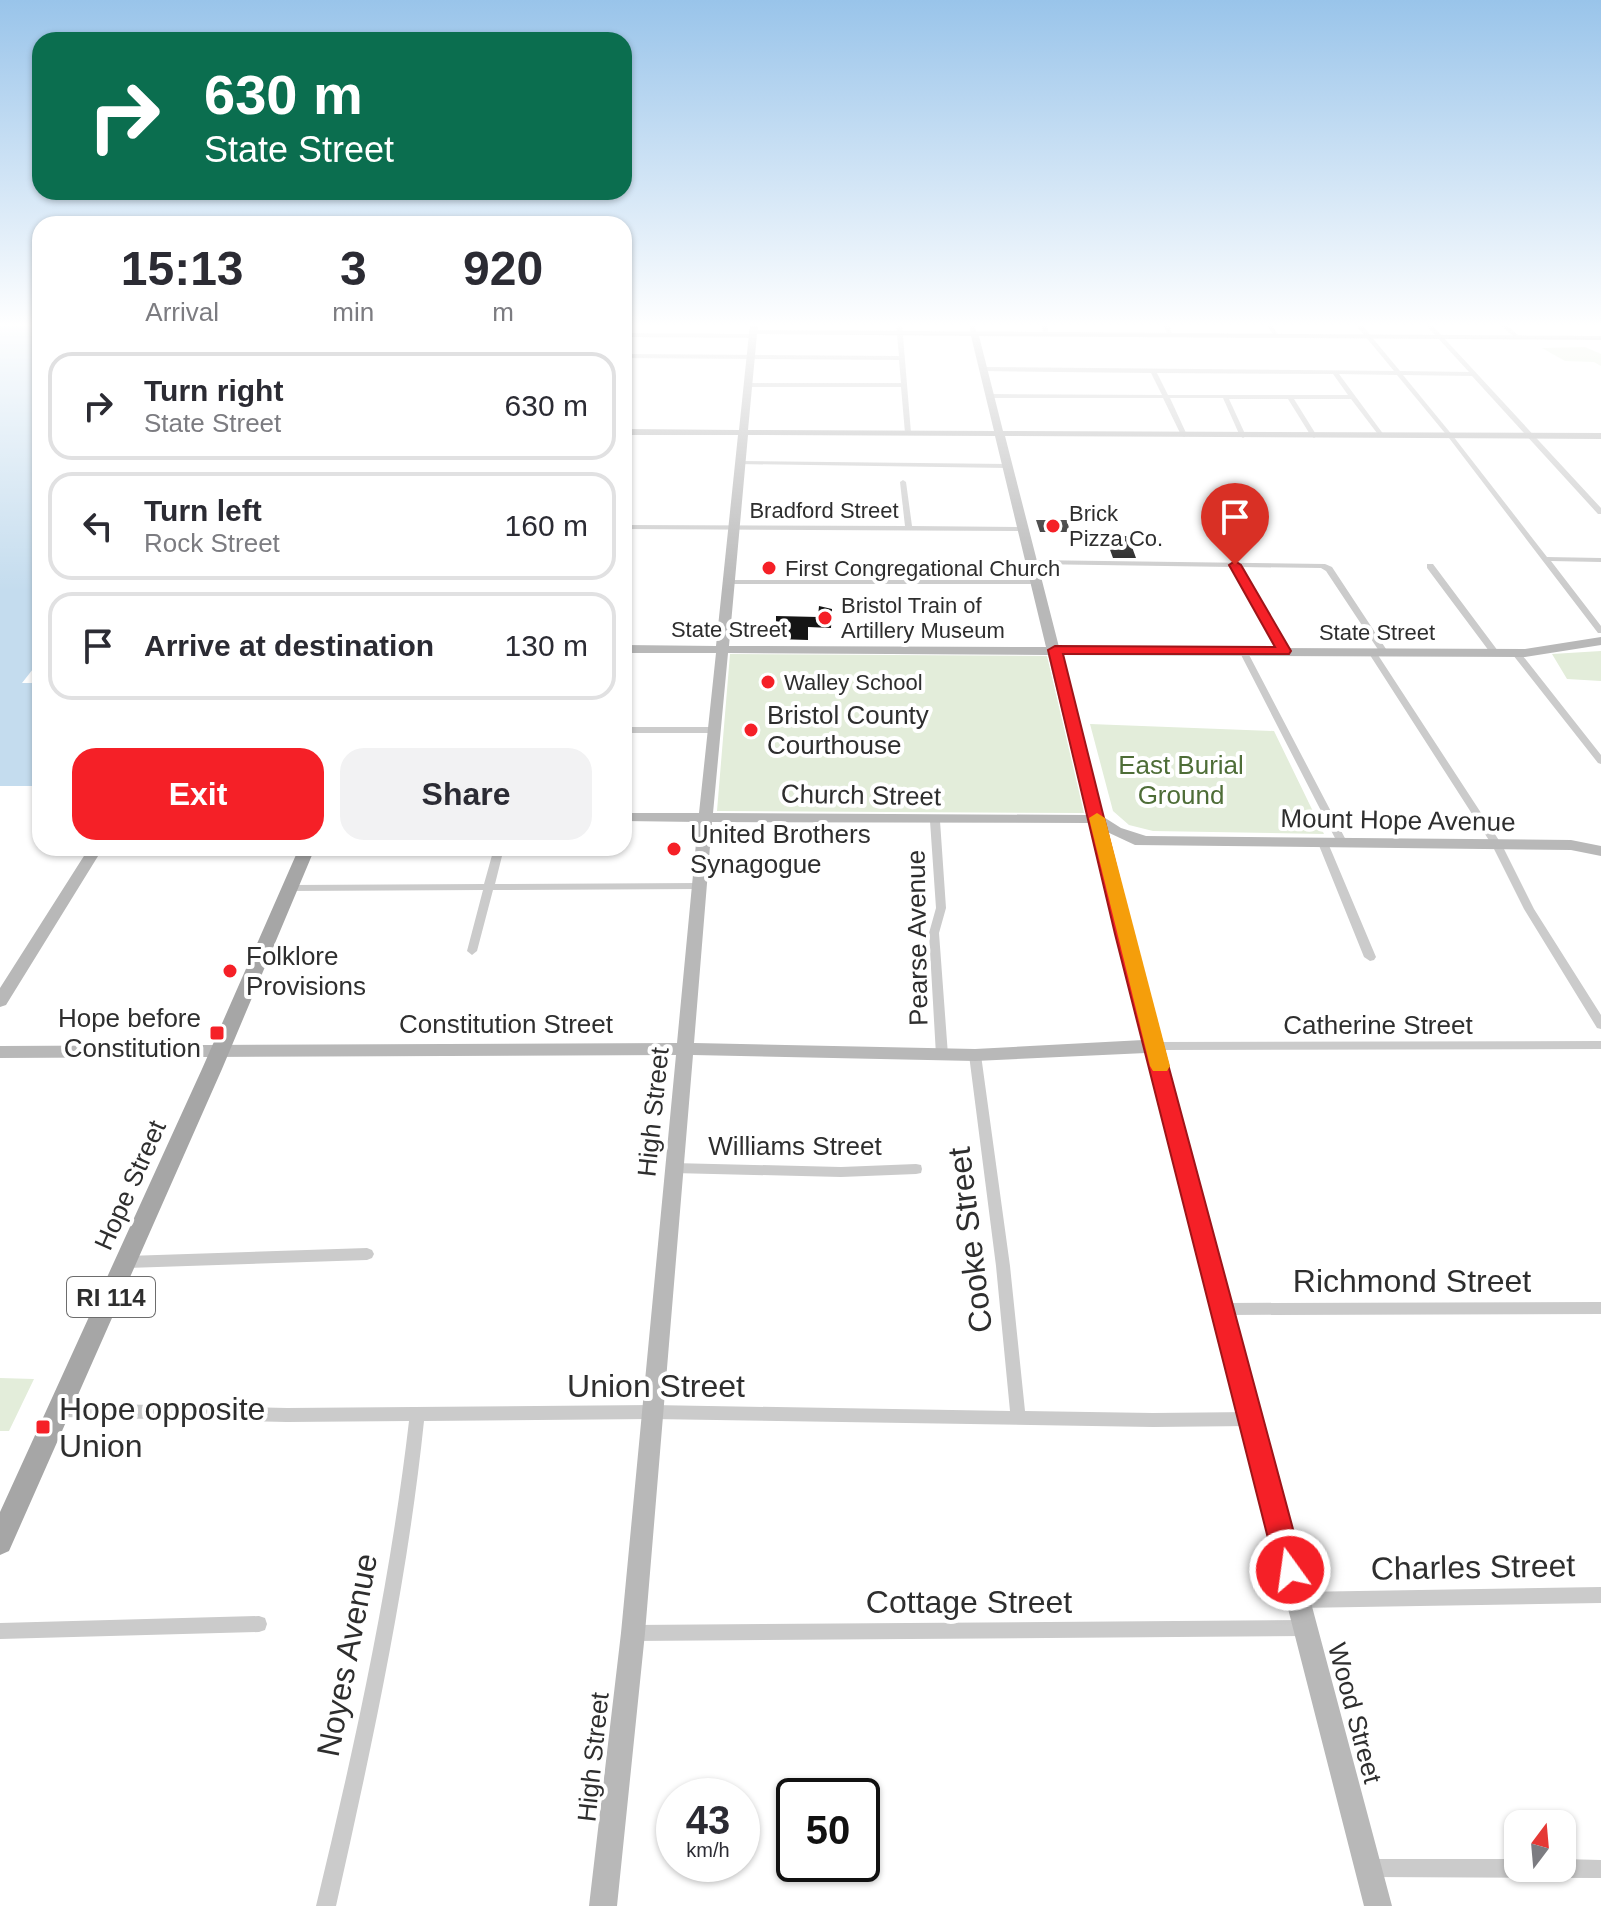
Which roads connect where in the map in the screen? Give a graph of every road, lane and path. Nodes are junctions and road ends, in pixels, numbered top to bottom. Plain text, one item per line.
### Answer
1 (744, 413) edge
2 (906, 413) edge
3 (994, 413) edge
4 (1173, 413) edge
5 (1233, 413) edge
6 (1300, 413) edge
7 (1365, 413) edge
8 (1431, 413) edge
9 (1510, 413) edge
10 (632, 432) edge
11 (742, 432) junction
12 (908, 433) junction
13 (999, 433) junction
14 (1184, 435) junction
15 (1243, 436) junction
16 (1314, 436) junction
17 (1382, 436) junction
18 (1532, 436) junction
19 (1601, 436) edge
20 (1451, 437) junction
21 (739, 463) junction
22 (1007, 466) junction
23 (903, 482) dead end
24 (1601, 512) edge
25 (632, 527) edge
26 (733, 528) junction
27 (909, 528) junction
28 (1023, 529) junction
29 (1547, 559) junction
30 (1601, 560) edge
31 (1032, 562) junction
32 (1235, 565) junction
33 (1430, 566) dead end
34 (728, 582) junction
35 (1037, 582) junction
36 (1601, 631) edge
37 (1601, 641) edge
38 (632, 649) edge
39 (722, 649) junction
40 (1055, 650) junction
41 (1243, 651) junction
42 (1284, 651) junction
43 (1378, 652) junction
44 (1495, 653) junction
45 (1516, 653) junction
46 (632, 730) edge
47 (714, 730) junction
48 (1601, 761) edge
49 (632, 817) edge
50 (706, 818) junction
51 (1097, 819) junction
52 (935, 821) junction
53 (1145, 840) junction
54 (1104, 842) junction
55 (1323, 843) junction
56 (1343, 844) junction
57 (1497, 845) junction
58 (1601, 851) edge
59 (91, 856) edge
60 (304, 856) edge
61 (497, 856) edge
62 (700, 886) junction
63 (489, 887) junction
64 (290, 888) junction
65 (472, 951) dead end
66 (1370, 957) dead end
67 (0, 1001) edge
68 (1601, 1025) edge
69 (1601, 1045) edge
70 (1155, 1046) junction
71 (685, 1049) junction
72 (0, 1052) edge
73 (220, 1052) junction
74 (942, 1055) junction
75 (975, 1055) junction
76 (673, 1168) junction
77 (916, 1169) dead end
78 (367, 1254) dead end
79 (127, 1262) junction
80 (1601, 1308) edge
81 (1223, 1309) junction
82 (61, 1410) junction
83 (652, 1412) junction
84 (417, 1414) junction
85 (1018, 1418) junction
86 (1251, 1419) junction
87 (0, 1542) edge
88 (1601, 1595) edge
89 (1298, 1600) junction
90 (259, 1624) dead end
91 (1306, 1628) junction
92 (0, 1631) edge
93 (633, 1633) junction
94 (1368, 1868) junction
95 (1601, 1869) edge
96 (326, 1906) edge
97 (603, 1906) edge
98 (1378, 1906) edge

1 - 11 street, High Street
2 - 12 street
3 - 13 street, Wood Street
4 - 14 street
5 - 15 street
6 - 16 street
7 - 17 street
8 - 20 street
9 - 18 street
10 - 11 street
11 - 12 street
11 - 21 street, High Street
12 - 13 street
13 - 14 street
13 - 22 street, Wood Street
14 - 15 street
15 - 16 street
16 - 17 street
17 - 20 street
18 - 19 street
18 - 20 street
18 - 24 street
20 - 29 street
21 - 22 street
21 - 26 street, High Street
22 - 28 street, Wood Street
23 - 27 street
25 - 26 street, Bradford Street
26 - 27 street, Bradford Street
26 - 34 street, High Street
27 - 28 street, Bradford Street
28 - 31 street, Wood Street
29 - 30 street
29 - 36 street
31 - 32 street
31 - 35 street, Wood Street
32 - 42 street
32 - 43 street
33 - 44 street
34 - 35 street
34 - 39 street, High Street
35 - 40 street, Wood Street
37 - 45 street, State Street
38 - 39 street, State Street
39 - 40 street, State Street
39 - 47 street, High Street
40 - 41 street, State Street
40 - 51 street, Wood Street
41 - 42 street, State Street
41 - 56 street
42 - 43 street, State Street
43 - 44 street, State Street
43 - 57 street
44 - 45 street, State Street
45 - 48 street
46 - 47 street
47 - 50 street, High Street
49 - 50 street, Church Street
50 - 52 street, Church Street
50 - 62 street, High Street
51 - 52 street, Church Street
51 - 53 street, Mount Hope Avenue
51 - 54 street, Wood Street
52 - 74 street, Pearse Avenue
53 - 54 street, Mount Hope Avenue
53 - 55 street, Mount Hope Avenue
54 - 70 street, Wood Street
55 - 56 street, Mount Hope Avenue
55 - 66 street
56 - 57 street, Mount Hope Avenue
57 - 58 street, Mount Hope Avenue
57 - 68 street
59 - 67 street
60 - 64 main road, Hope Street / RI 114
61 - 63 street
62 - 63 street
62 - 71 street, High Street
63 - 64 street
63 - 65 street
64 - 73 main road, Hope Street / RI 114
69 - 70 street, Catherine Street
70 - 75 street, Constitution Street
70 - 81 street, Wood Street
71 - 73 street, Constitution Street
71 - 74 street, Constitution Street
71 - 76 street, High Street
72 - 73 street, Constitution Street
73 - 79 main road, Hope Street / RI 114
74 - 75 street, Constitution Street
75 - 85 street, Cooke Street
76 - 77 street, Williams Street
76 - 83 street, High Street
78 - 79 street
79 - 82 main road, Hope Street / RI 114
80 - 81 street, Richmond Street
81 - 86 street, Wood Street
82 - 84 street, Union Street
82 - 87 main road, Hope Street / RI 114
83 - 84 street, Union Street
83 - 85 street, Union Street
83 - 93 street, High Street
84 - 96 street, Noyes Avenue
85 - 86 street, Union Street
86 - 89 street, Wood Street
88 - 89 street, Charles Street
89 - 91 street, Wood Street
90 - 92 street
91 - 93 street, Cottage Street
91 - 94 street, Wood Street
93 - 97 street, High Street
94 - 95 street
94 - 98 street, Wood Street

